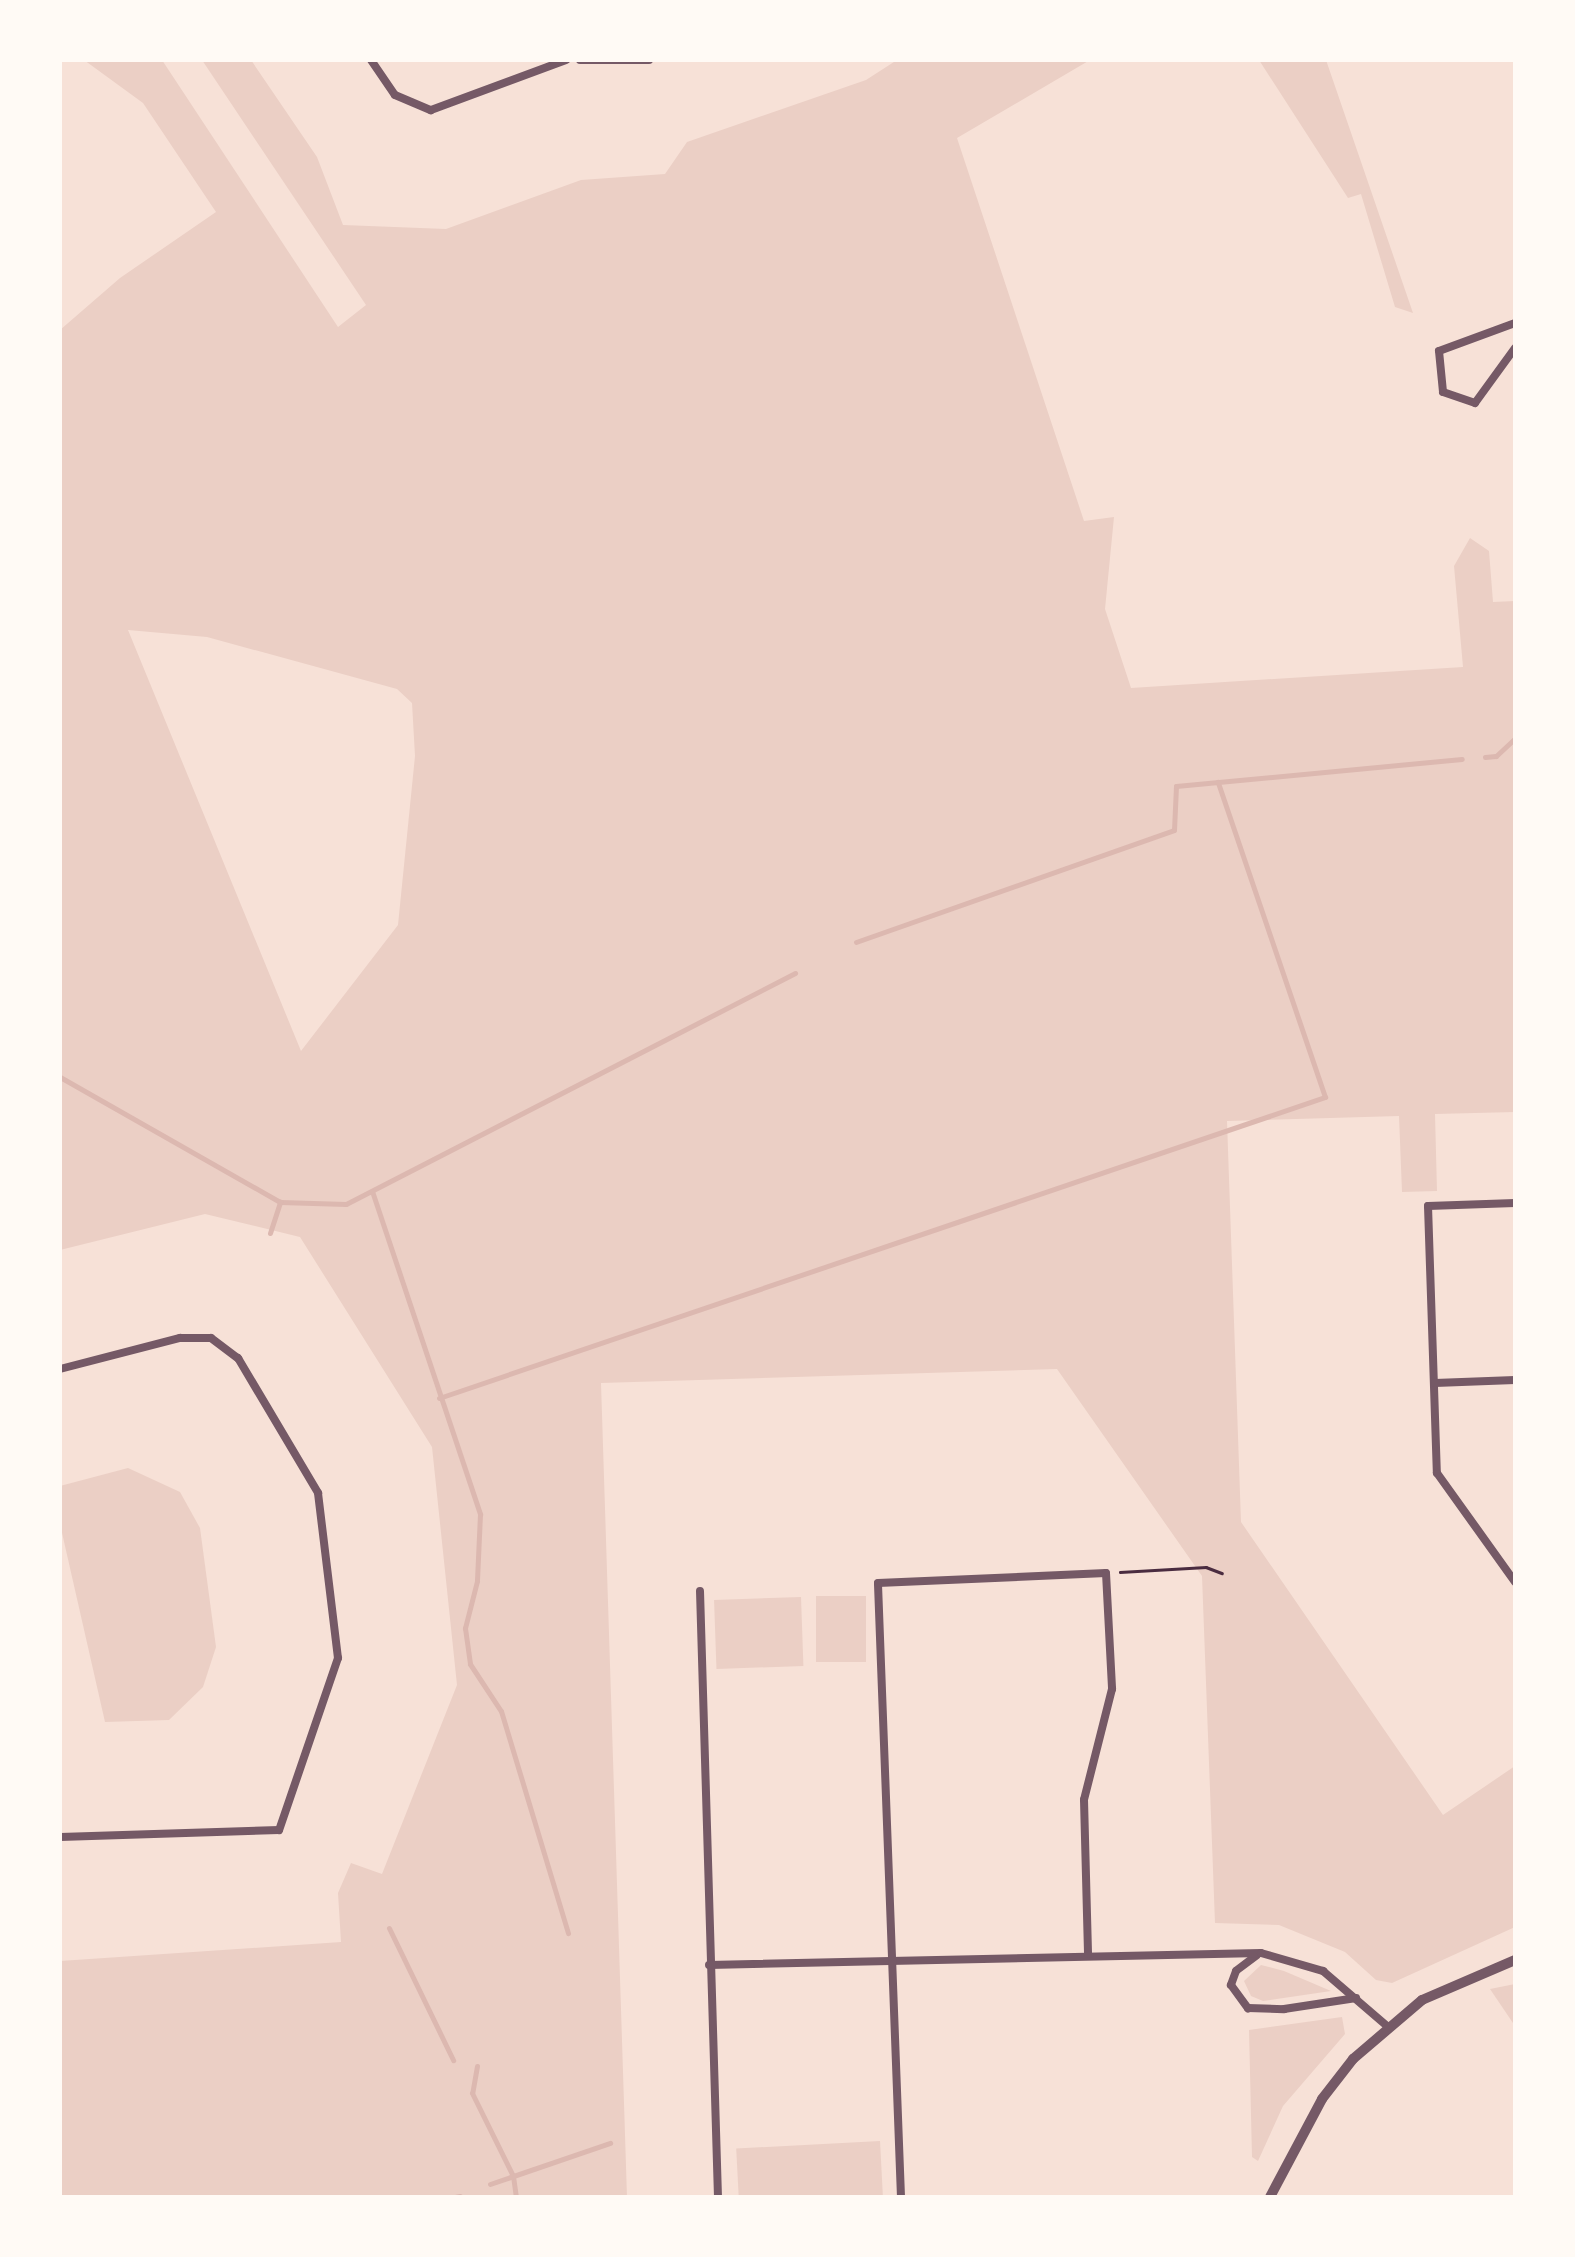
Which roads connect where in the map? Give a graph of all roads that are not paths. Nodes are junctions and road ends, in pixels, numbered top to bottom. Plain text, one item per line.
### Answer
1 (371, 60) edge
2 (566, 60) edge
3 (580, 60) edge
4 (649, 60) edge
5 (1515, 324) edge
6 (1515, 348) edge
7 (1515, 1203) edge
8 (60, 1369) edge
9 (1515, 1380) edge
10 (1435, 1383) junction
11 (1515, 1558) edge
12 (1500, 1559) junction
13 (1515, 1582) edge
14 (700, 1591) dead end
15 (60, 1837) edge
16 (1261, 1953) junction
17 (1088, 1954) junction
18 (1515, 1960) edge
19 (892, 1961) junction
20 (709, 1965) junction
21 (1357, 1998) junction
22 (1388, 2027) junction
23 (718, 2197) edge
24 (901, 2197) edge
25 (1270, 2197) edge

1 - 2 street
3 - 4 street
5 - 6 street
7 - 10 street
8 - 15 street
9 - 10 street
10 - 12 street
11 - 12 street
12 - 13 street
14 - 20 street
16 - 17 street
16 - 21 street
16 - 21 street
17 - 19 street
17 - 19 street
18 - 22 street
19 - 20 street
19 - 24 street
20 - 23 street
21 - 22 street
22 - 25 street

